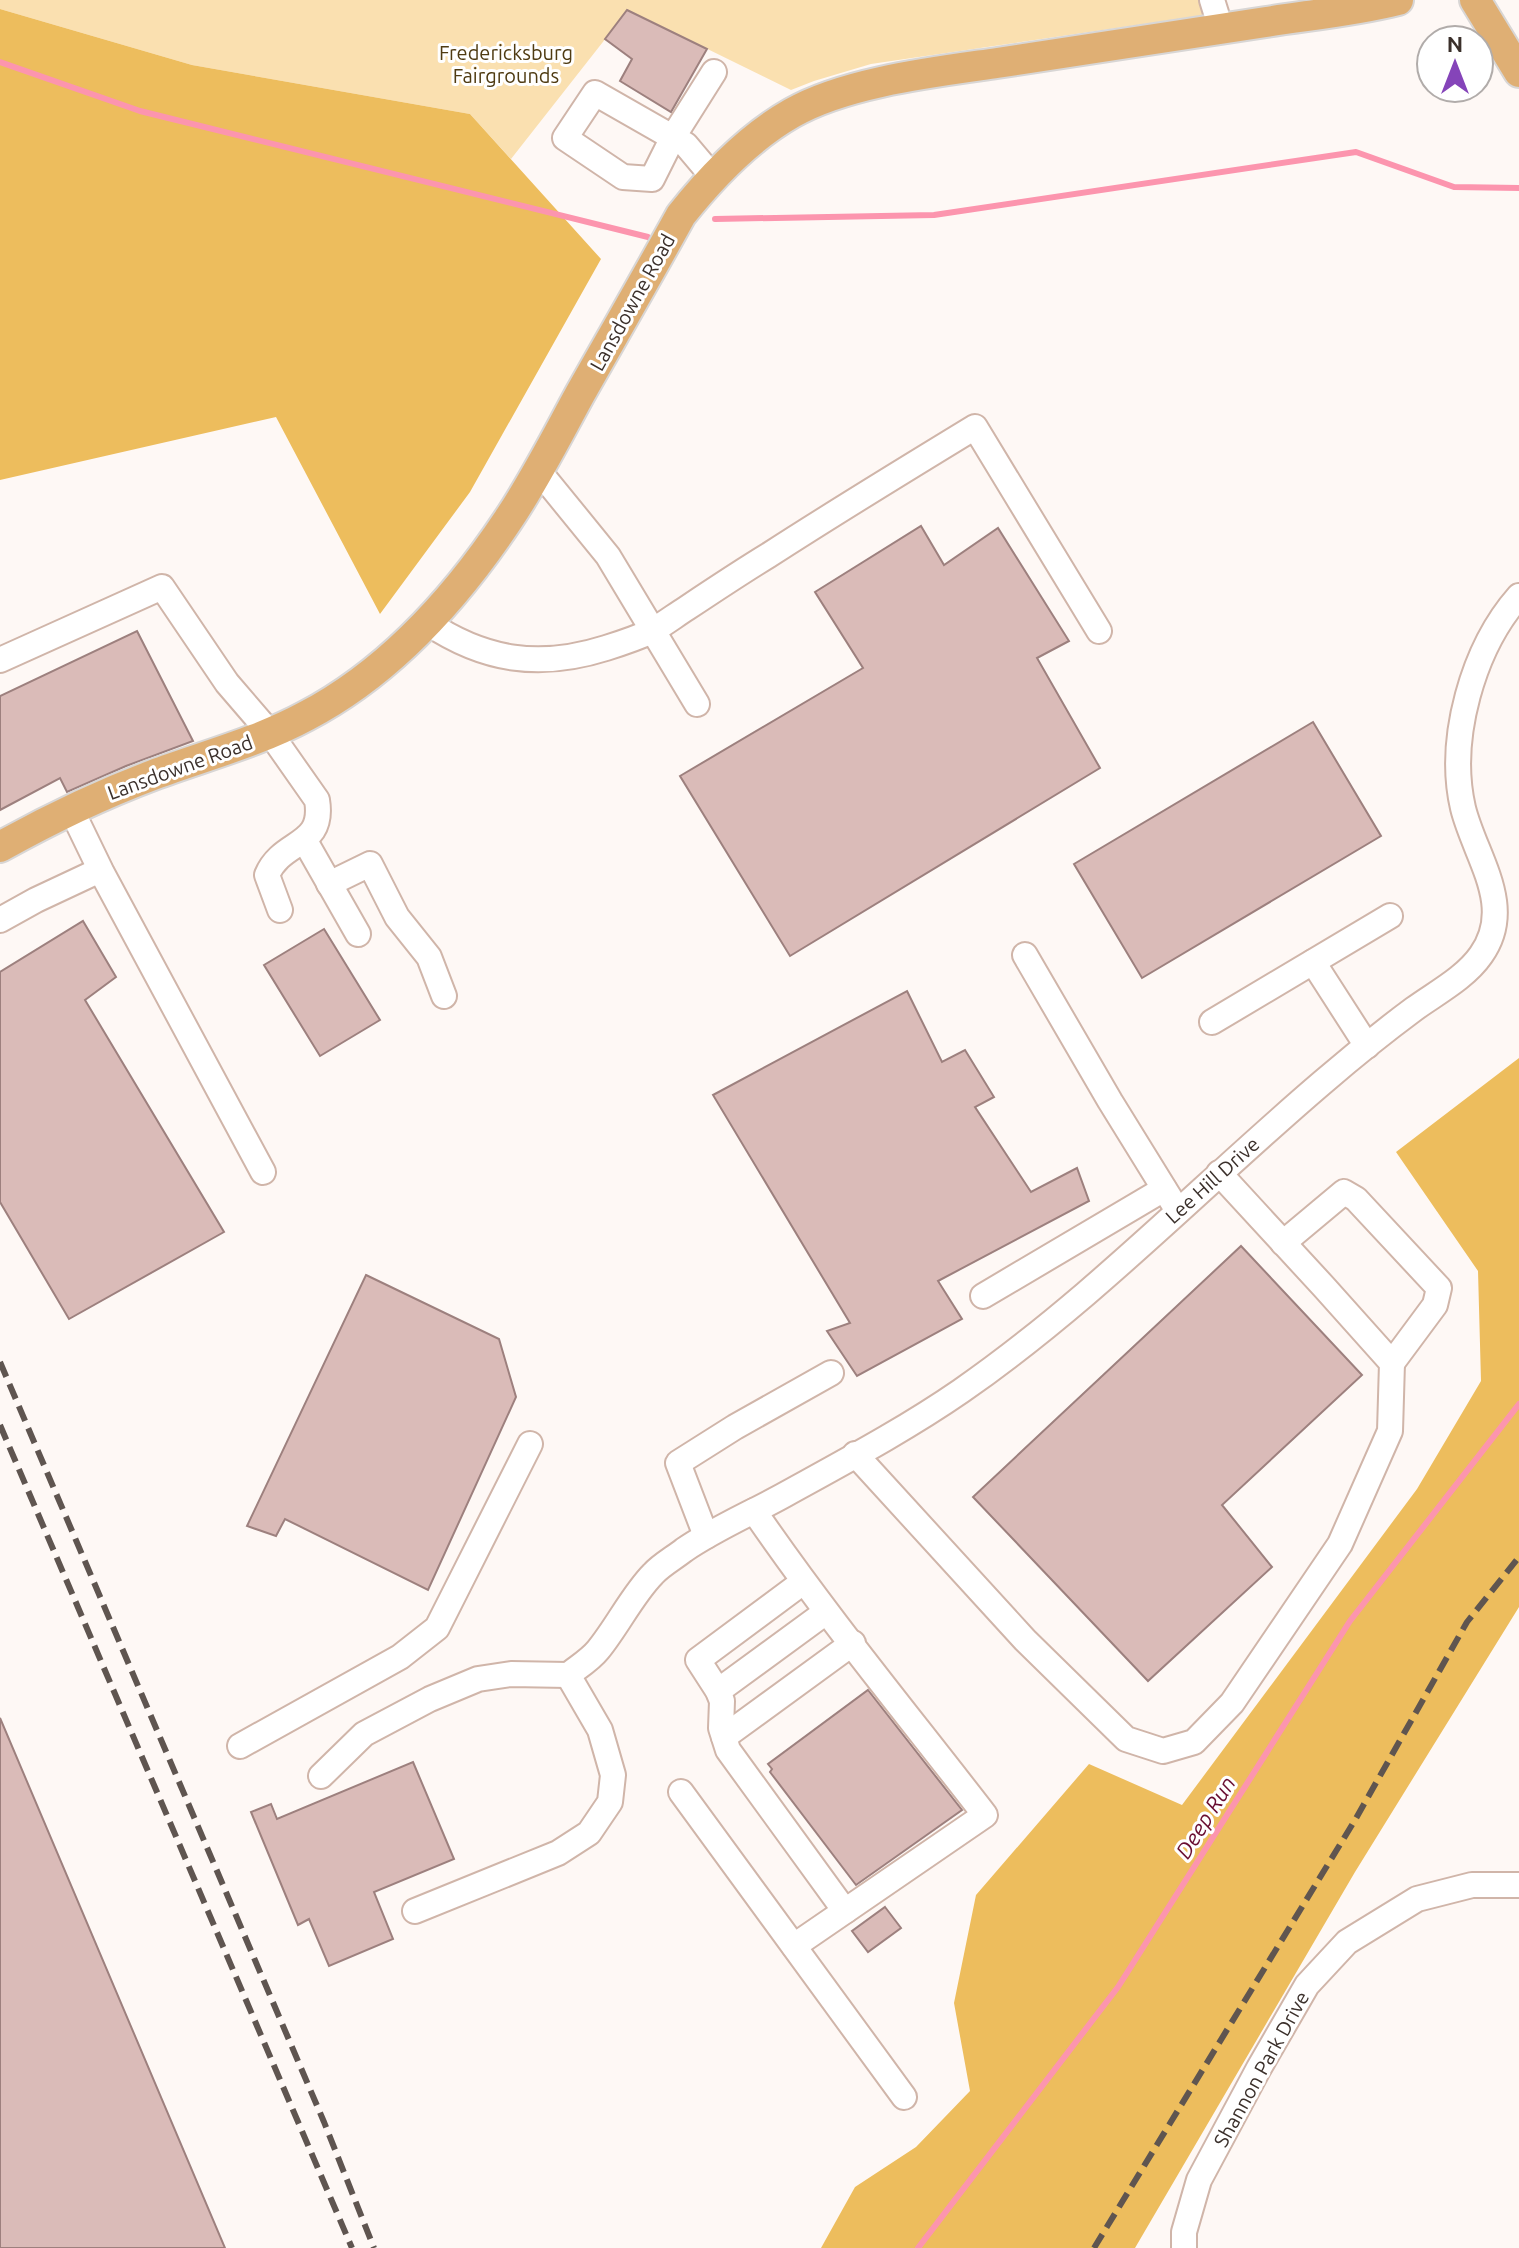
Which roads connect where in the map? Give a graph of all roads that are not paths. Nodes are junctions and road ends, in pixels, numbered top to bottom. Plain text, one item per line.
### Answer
1 (1212, 0) edge
2 (1398, 0) edge
3 (1475, 0) edge
4 (1221, 29) junction
5 (714, 72) dead end
6 (1519, 72) edge
7 (713, 177) junction
8 (538, 470) junction
9 (1519, 596) edge
10 (428, 623) junction
11 (1511, 623) edge
12 (653, 630) junction
13 (1099, 631) dead end
14 (0, 660) edge
15 (697, 704) dead end
16 (270, 733) junction
17 (71, 809) junction
18 (305, 841) junction
19 (0, 847) edge
20 (100, 870) junction
21 (329, 884) junction
22 (280, 910) dead end
23 (1390, 916) dead end
24 (0, 920) edge
25 (358, 934) dead end
26 (1025, 955) dead end
27 (1313, 962) junction
28 (444, 996) dead end
29 (1212, 1022) dead end
30 (1367, 1046) junction
31 (263, 1172) dead end
32 (1219, 1173) junction
33 (1164, 1189) junction
34 (1178, 1211) junction
35 (1283, 1243) junction
36 (983, 1296) dead end
37 (1392, 1363) junction
38 (831, 1373) dead end
39 (530, 1444) dead end
40 (855, 1454) junction
41 (754, 1511) junction
42 (706, 1536) junction
43 (803, 1582) junction
44 (826, 1612) junction
45 (853, 1643) junction
46 (568, 1675) junction
47 (718, 1691) junction
48 (724, 1737) junction
49 (240, 1746) dead end
50 (321, 1776) dead end
51 (681, 1792) dead end
52 (1519, 1885) edge
53 (415, 1911) dead end
54 (845, 1911) junction
55 (794, 1946) junction
56 (904, 2097) dead end
57 (1184, 2248) edge

1 - 4 street
2 - 4 main road, Lansdowne Road
3 - 6 main road
4 - 7 main road, Lansdowne Road
5 - 7 street
7 - 8 main road, Lansdowne Road
8 - 10 main road, Lansdowne Road
8 - 12 street
9 - 11 street, Lee Hill Drive
10 - 12 street
10 - 16 main road, Lansdowne Road
11 - 30 street, Lee Hill Drive
12 - 13 street
12 - 15 street
14 - 16 street
16 - 17 main road, Lansdowne Road
16 - 18 street
17 - 19 main road, Lansdowne Road
17 - 20 street
18 - 21 street
18 - 22 street
20 - 24 street
20 - 31 street
21 - 25 street
21 - 28 street
23 - 27 street
26 - 33 street
27 - 29 street
27 - 30 street
30 - 32 street, Lee Hill Drive
32 - 34 street, Lee Hill Drive
32 - 35 street
33 - 34 street
33 - 36 street
34 - 40 street, Lee Hill Drive
35 - 37 street
35 - 37 street
37 - 40 street
38 - 42 street
39 - 49 street
40 - 41 street, Lee Hill Drive
41 - 42 street, Lee Hill Drive
41 - 43 street
42 - 46 street, Lee Hill Drive
43 - 44 street
43 - 47 street
44 - 45 street
44 - 47 street
45 - 48 street
45 - 54 street
46 - 50 street
46 - 53 street
47 - 48 street
48 - 54 street
51 - 55 street
52 - 57 street, Shannon Park Drive
54 - 55 street
55 - 56 street

